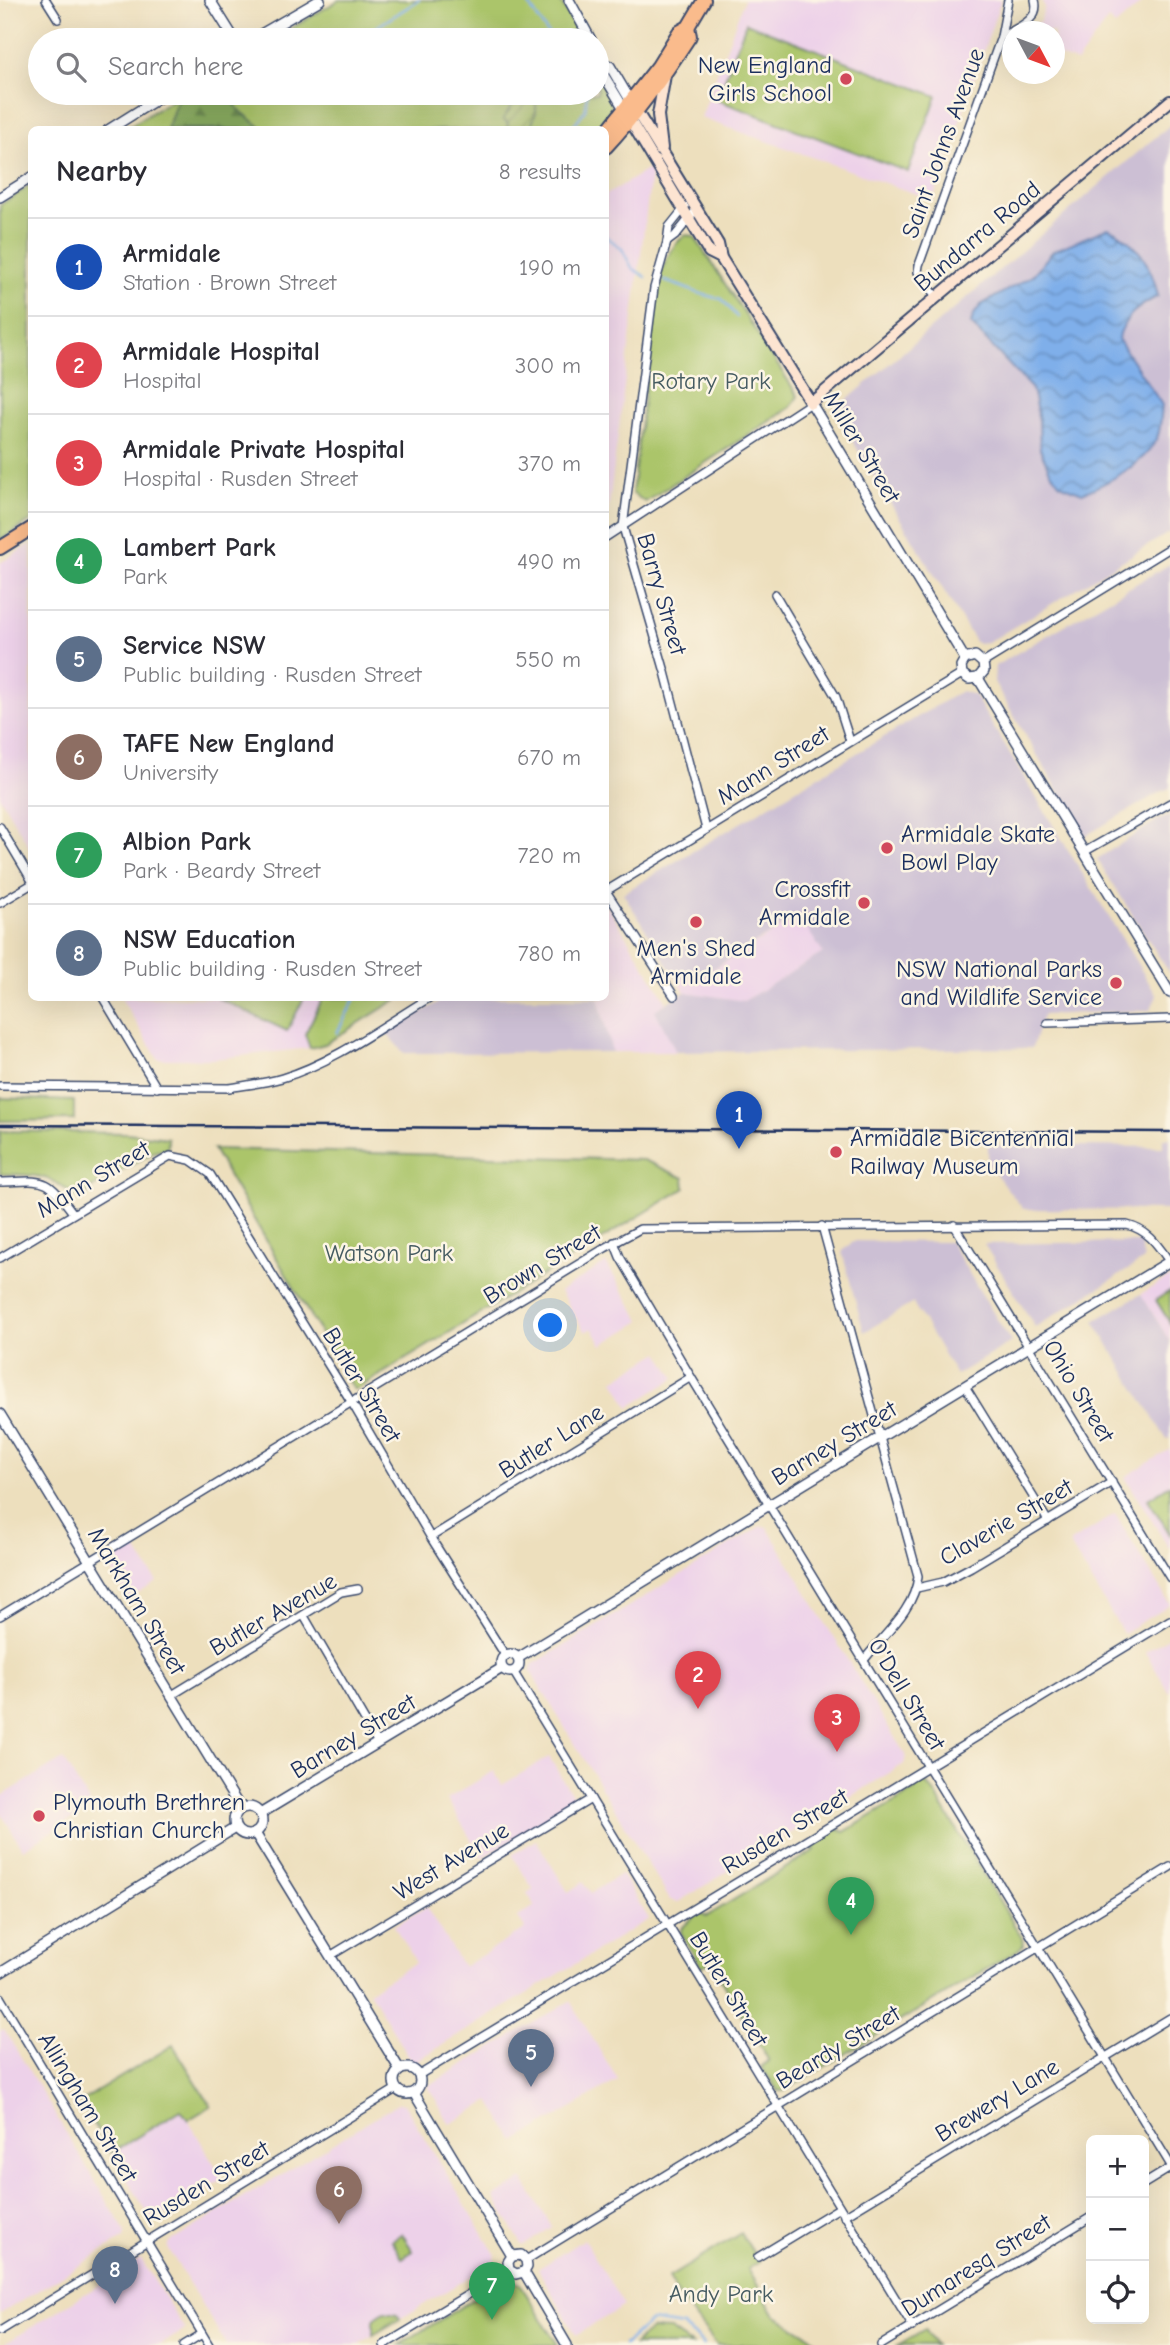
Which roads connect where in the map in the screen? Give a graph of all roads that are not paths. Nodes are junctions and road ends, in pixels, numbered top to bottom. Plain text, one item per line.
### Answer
1 (46, 0) edge
2 (210, 0) edge
3 (320, 0) edge
4 (569, 0) edge
5 (704, 0) edge
6 (1008, 0) edge
7 (1035, 0) edge
8 (58, 19) dead end
9 (688, 27) junction
10 (228, 28) edge
11 (272, 28) edge
12 (584, 28) edge
13 (1001, 37) junction
14 (665, 75) junction
15 (609, 82) edge
16 (1170, 101) edge
17 (148, 105) edge
18 (631, 111) junction
19 (114, 126) edge
20 (609, 129) edge
21 (609, 143) edge
22 (662, 152) junction
23 (28, 180) edge
24 (0, 197) edge
25 (690, 209) junction
26 (937, 298) junction
27 (811, 403) junction
28 (623, 527) junction
29 (28, 530) edge
30 (609, 535) edge
31 (0, 548) edge
32 (1170, 548) edge
33 (775, 594) dead end
34 (965, 659) junction
35 (983, 663) junction
36 (962, 674) junction
37 (978, 678) junction
38 (850, 741) junction
39 (1170, 803) edge
40 (0, 827) edge
41 (706, 829) junction
42 (1084, 852) junction
43 (28, 875) edge
44 (28, 885) edge
45 (609, 889) edge
46 (609, 896) edge
47 (0, 903) edge
48 (1170, 993) edge
49 (674, 996) dead end
50 (105, 1001) edge
51 (424, 1001) edge
52 (1170, 1019) edge
53 (1047, 1023) dead end
54 (0, 1086) edge
55 (157, 1088) junction
56 (170, 1156) joint
57 (0, 1182) edge
58 (73, 1213) junction
59 (954, 1225) junction
60 (822, 1226) junction
61 (614, 1242) junction
62 (0, 1258) edge
63 (1170, 1261) edge
64 (1030, 1347) junction
65 (691, 1377) junction
66 (965, 1386) junction
67 (352, 1403) junction
68 (0, 1413) edge
69 (880, 1438) junction
70 (1112, 1482) junction
71 (769, 1505) junction
72 (1048, 1521) junction
73 (431, 1537) junction
74 (90, 1561) junction
75 (1170, 1578) edge
76 (917, 1588) junction
77 (358, 1589) dead end
78 (0, 1616) edge
79 (304, 1616) junction
80 (1170, 1620) edge
81 (505, 1655) junction
82 (518, 1658) junction
83 (864, 1660) junction
84 (502, 1668) junction
85 (513, 1671) junction
86 (172, 1695) junction
87 (379, 1743) junction
88 (928, 1766) junction
89 (591, 1799) junction
90 (240, 1808) junction
91 (260, 1814) junction
92 (235, 1828) junction
93 (256, 1833) junction
94 (1170, 1867) edge
95 (667, 1924) junction
96 (1038, 1948) junction
97 (330, 1956) junction
98 (0, 1973) edge
99 (0, 1997) edge
100 (1170, 2018) edge
101 (1105, 2058) junction
102 (400, 2070) junction
103 (419, 2075) junction
104 (396, 2089) junction
105 (415, 2093) junction
106 (778, 2106) junction
107 (1170, 2166) edge
108 (1149, 2181) edge
109 (839, 2208) junction
110 (844, 2216) junction
111 (1086, 2220) edge
112 (146, 2242) junction
113 (512, 2256) junction
114 (758, 2257) dead end
115 (526, 2260) junction
116 (509, 2270) junction
117 (524, 2272) junction
118 (913, 2327) junction
119 (0, 2331) edge
120 (202, 2334) junction
121 (184, 2345) edge
122 (209, 2345) edge
123 (384, 2345) edge
124 (567, 2345) edge
125 (881, 2345) edge

1 - 8 street
2 - 10 street
3 - 11 street
4 - 12 street
5 - 9 main road
6 - 13 street, Saint Johns Avenue
7 - 13 street, Saint Johns Avenue
9 - 14 main road
9 - 18 main road
13 - 26 street, Saint Johns Avenue
14 - 18 main road
14 - 22 main road
15 - 18 street
16 - 26 main road, Bundarra Road
17 - 19 street
18 - 20 main road
18 - 21 main road
18 - 22 main road, Miller Street
18 - 25 main road, Miller Street
22 - 25 main road, Miller Street
23 - 24 street
25 - 27 main road, Miller Street
25 - 28 street, Barry Street
26 - 27 main road, Bundarra Road
27 - 28 street
27 - 34 street, Miller Street
28 - 30 street
28 - 41 street, Barry Street
29 - 31 main road
32 - 35 street
33 - 38 street
34 - 35 street
34 - 36 street
35 - 37 street
36 - 37 street
36 - 38 street, Mann Street
37 - 42 street
38 - 41 street, Mann Street
39 - 42 street
40 - 43 street
41 - 45 street, Mann Street
42 - 48 street
44 - 47 street
46 - 49 street
50 - 55 street
51 - 55 street
52 - 53 street
54 - 55 street
56 - 58 street, Mann Street
56 - 67 street, Butler Street
57 - 58 street
58 - 62 street, Mann Street
59 - 60 street, Brown Street
59 - 63 street, Brown Street
59 - 64 street, Ohio Street
60 - 61 street, Brown Street
60 - 69 street
61 - 65 street, O'Dell Street
61 - 67 street, Brown Street
63 - 64 street, Barney Street
64 - 66 street, Barney Street
64 - 70 street, Ohio Street
65 - 71 street, O'Dell Street
65 - 73 street, Butler Lane
66 - 69 street, Barney Street
66 - 72 street
67 - 73 street, Butler Street
67 - 74 street, Brown Street
68 - 74 street, Markham Street
69 - 71 street, Barney Street
69 - 76 street
70 - 72 street, Claverie Street
70 - 75 street, Ohio Street
71 - 82 street, Barney Street
71 - 83 street, O'Dell Street
72 - 76 street, Claverie Street
73 - 81 street, Butler Street
74 - 78 street, Brown Street
74 - 86 street, Markham Street
76 - 83 street
77 - 79 street, Butler Avenue
79 - 86 street, Butler Avenue
79 - 87 street
80 - 88 street, Rusden Street
81 - 82 street
81 - 84 street
82 - 85 street
83 - 88 street, O'Dell Street
84 - 85 street
84 - 87 street, Barney Street
85 - 89 street, Butler Street
86 - 90 street, Markham Street
87 - 91 street, Barney Street
88 - 95 street, Rusden Street
88 - 96 street, O'Dell Street
89 - 95 street, Butler Street
89 - 97 street, West Avenue
90 - 91 street
90 - 92 street
91 - 93 street
92 - 93 street
92 - 98 street
93 - 97 street
94 - 96 street, Beardy Street
95 - 103 street, Rusden Street
95 - 106 street, Butler Street
96 - 101 street, O'Dell Street
96 - 106 street, Beardy Street
97 - 102 street
99 - 112 street, Allingham Street
100 - 101 street, Brewery Lane
101 - 107 street, O'Dell Street
101 - 110 street, Brewery Lane
102 - 103 street
102 - 104 street
103 - 105 street
104 - 105 street
104 - 112 street, Rusden Street
105 - 113 street
106 - 109 street, Butler Street
106 - 115 street, Beardy Street
107 - 108 street
109 - 110 street, Butler Street
109 - 114 street
110 - 118 street, Butler Street
111 - 118 street, Dumaresq Street
112 - 119 street, Rusden Street
112 - 120 street, Allingham Street
113 - 115 street
113 - 116 street
115 - 117 street
116 - 117 street
116 - 123 street
117 - 124 street
118 - 125 street, Dumaresq Street
120 - 121 street
120 - 122 street, Allingham Street

